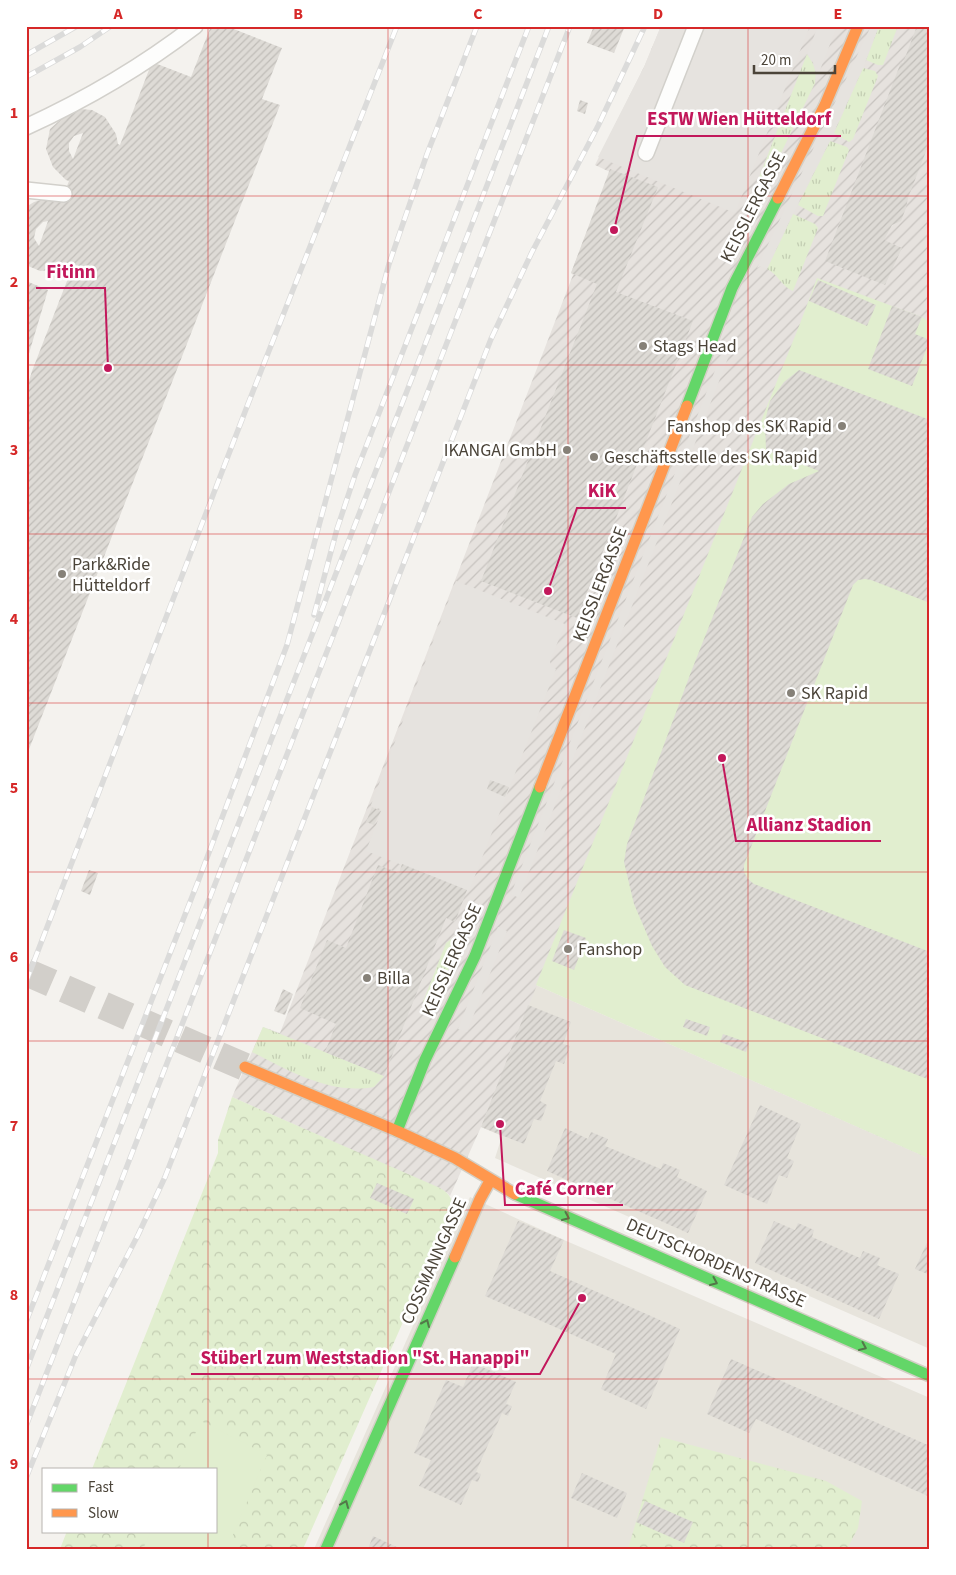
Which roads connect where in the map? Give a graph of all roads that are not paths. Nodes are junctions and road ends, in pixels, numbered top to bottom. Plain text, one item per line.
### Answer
1 (194, 26) edge
2 (696, 26) edge
3 (858, 26) edge
4 (26, 127) edge
5 (646, 153) dead end
6 (26, 190) edge
7 (64, 194) dead end
8 (245, 1067) tunnel mouth
9 (397, 1131) junction
10 (490, 1181) junction
11 (930, 1376) edge
12 (326, 1549) edge

1 - 4 lane
2 - 5 lane
3 - 9 street, KEISSLERGASSE
6 - 7 lane
8 - 9 street, DEUTSCHORDENSTRASSE
9 - 10 street, DEUTSCHORDENSTRASSE
10 -> 11 street, DEUTSCHORDENSTRASSE
12 -> 10 street, COSSMANNGASSE

